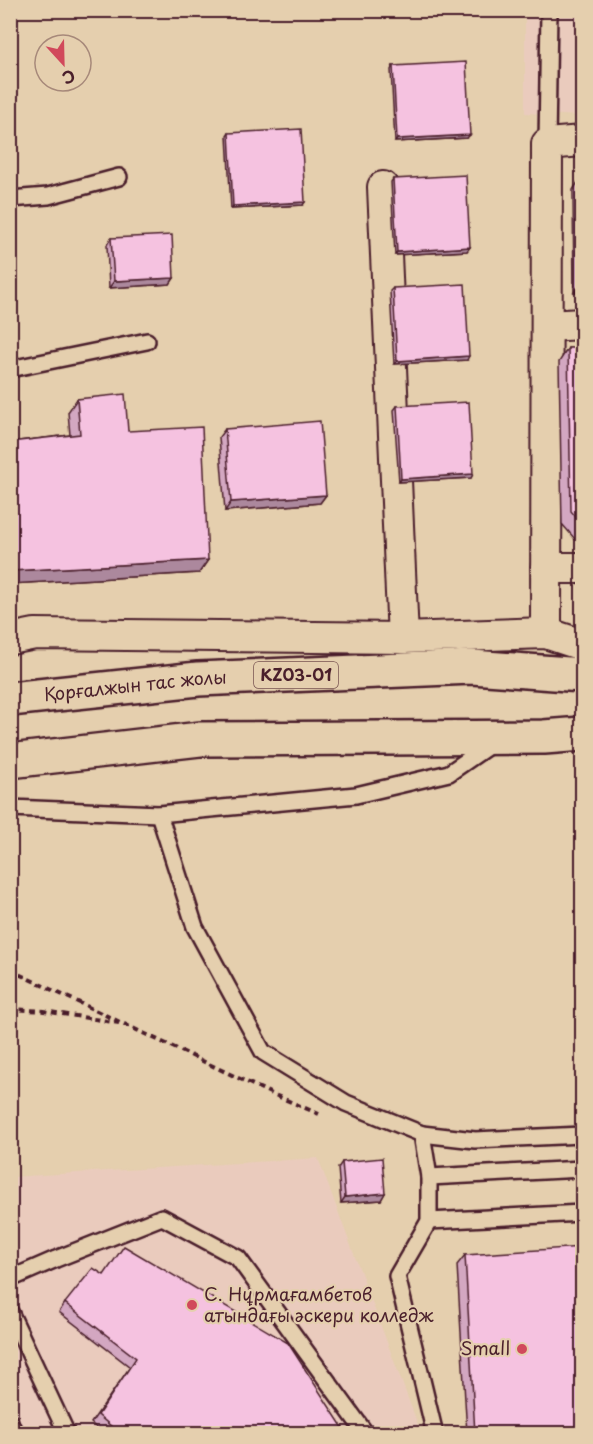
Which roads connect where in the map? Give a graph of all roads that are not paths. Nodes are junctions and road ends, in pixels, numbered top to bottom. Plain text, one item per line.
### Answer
1 (549, 10) edge
2 (582, 141) edge
3 (547, 144) junction
4 (119, 177) dead end
5 (383, 187) dead end
6 (10, 198) edge
7 (582, 324) edge
8 (547, 326) junction
9 (147, 341) dead end
10 (10, 369) edge
11 (546, 568) junction
12 (582, 568) edge
13 (546, 633) junction
14 (403, 638) junction
15 (10, 639) edge
16 (582, 645) edge
17 (582, 675) edge
18 (10, 699) edge
19 (582, 734) edge
20 (501, 737) junction
21 (10, 761) edge
22 (10, 808) edge
23 (159, 814) junction
24 (422, 1134) junction
25 (582, 1135) edge
26 (582, 1169) edge
27 (429, 1177) junction
28 (582, 1213) edge
29 (429, 1221) junction
30 (10, 1279) edge
31 (10, 1311) edge
32 (10, 1422) edge
33 (15, 1434) edge
34 (67, 1434) edge
35 (366, 1434) edge
36 (435, 1434) edge

1 - 3 lane
2 - 3 street
3 - 8 street
4 - 6 lane
5 - 14 street
7 - 8 street
8 - 11 street
9 - 10 lane
11 - 12 street
11 - 13 street
13 - 14 street
13 - 16 street
14 - 15 street
17 - 18 main road, Қорғалжын тас жолы / KZ03-01
19 - 20 main road
20 - 21 main road
20 - 23 lane
22 - 23 lane
23 - 24 lane
24 - 25 lane
24 - 27 lane
26 - 27 lane
27 - 29 lane
28 - 29 lane
29 - 36 lane
30 - 35 lane
31 - 34 lane
32 - 33 lane

